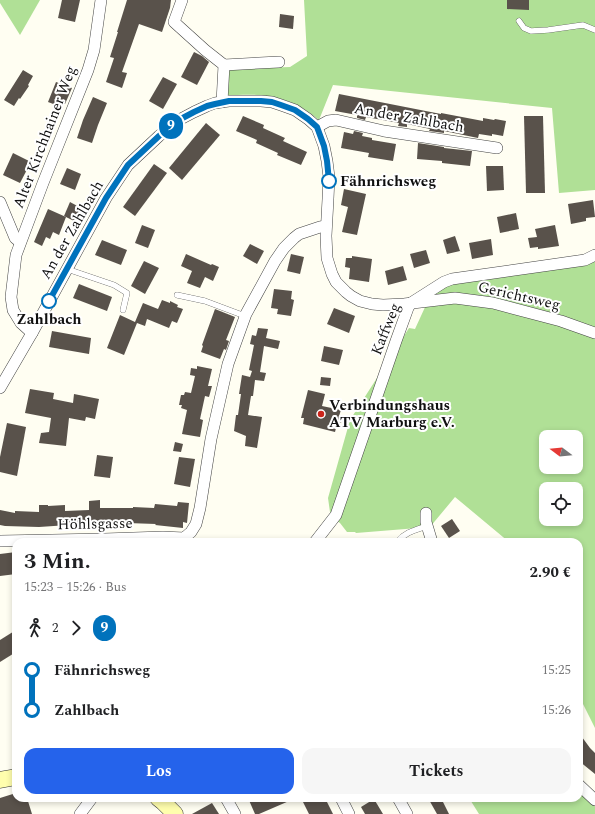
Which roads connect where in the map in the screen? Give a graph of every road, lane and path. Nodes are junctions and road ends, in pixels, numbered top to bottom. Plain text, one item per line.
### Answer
1 (101, 0) edge
2 (182, 0) edge
3 (519, 21) dead end
4 (595, 30) edge
5 (279, 62) dead end
6 (224, 65) junction
7 (222, 102) junction
8 (317, 127) junction
9 (497, 148) dead end
10 (0, 202) edge
11 (326, 226) junction
12 (20, 242) junction
13 (595, 255) edge
14 (67, 269) junction
15 (177, 295) dead end
16 (411, 303) junction
17 (123, 310) dead end
18 (245, 316) junction
19 (32, 333) junction
20 (595, 333) edge
21 (0, 388) edge
22 (426, 514) dead end
23 (427, 526) junction
24 (184, 538) edge
25 (318, 538) edge
26 (400, 538) edge
27 (431, 538) edge
28 (0, 541) edge
29 (12, 541) edge
30 (12, 778) edge
31 (0, 780) edge
32 (583, 789) edge
33 (595, 800) edge
34 (89, 802) edge
35 (165, 802) edge
36 (228, 802) edge
37 (343, 802) edge
38 (400, 802) edge
39 (80, 814) edge
40 (175, 814) edge
41 (235, 814) edge
42 (349, 814) edge
43 (406, 814) edge

1 - 12 street, Alter Kirchhainer Weg
2 - 6 street
3 - 4 lane
5 - 6 street
6 - 7 street
7 - 8 street, An der Zahlbach
7 - 14 street, An der Zahlbach
8 - 9 street, An der Zahlbach
8 - 11 street
10 - 12 street
11 - 16 street
11 - 18 street
12 - 19 street, Alter Kirchhainer Weg
13 - 16 street, Kaffweg
14 - 17 lane
14 - 19 street, An der Zahlbach
15 - 18 lane
16 - 20 street, Gerichtsweg
16 - 25 street, Kaffweg
18 - 24 street, Höhlsgasse
19 - 21 street
22 - 23 street
23 - 26 lane
23 - 27 street
28 - 29 street, Höhlsgasse
30 - 31 main road
32 - 33 street
34 - 39 street
35 - 40 main road
36 - 41 street
37 - 42 street
38 - 43 street

